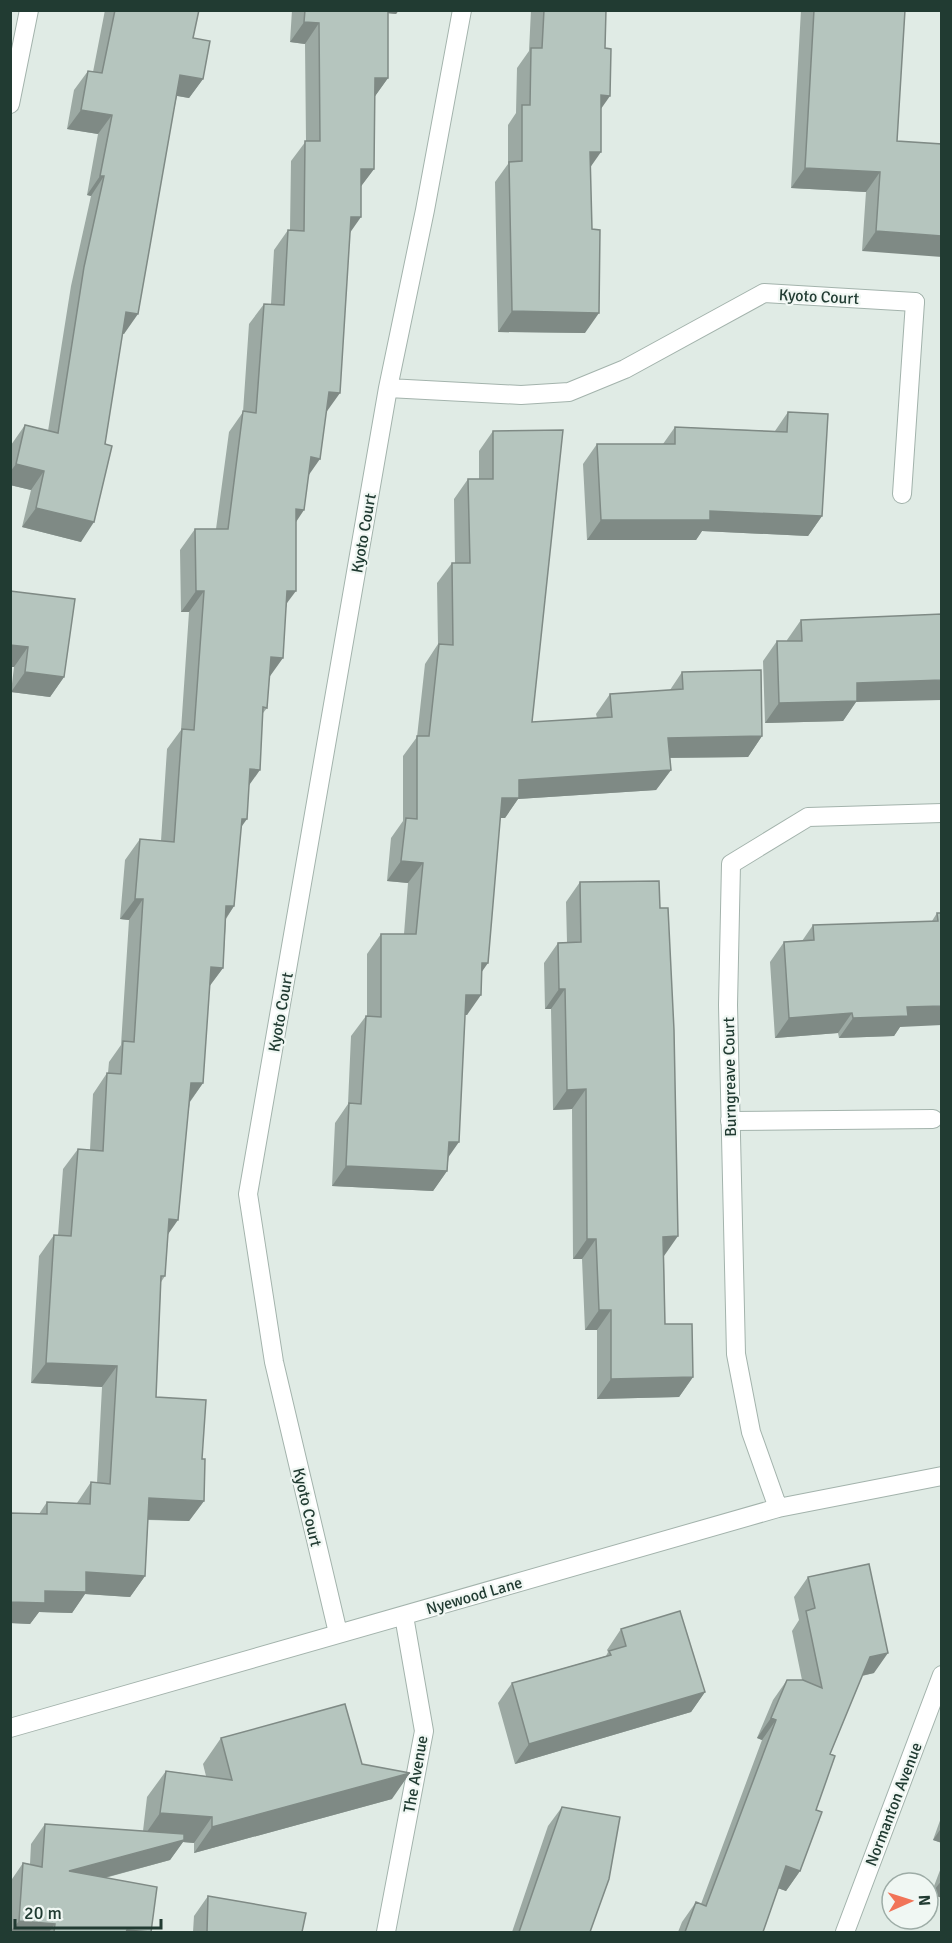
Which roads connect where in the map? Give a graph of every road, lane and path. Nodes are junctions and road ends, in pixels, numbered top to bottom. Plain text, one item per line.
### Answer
1 (28, 10) edge
2 (462, 10) edge
3 (10, 104) edge
4 (388, 388) junction
5 (902, 494) dead end
6 (942, 813) edge
7 (933, 1119) dead end
8 (730, 1121) junction
9 (942, 1476) edge
10 (778, 1508) junction
11 (404, 1616) junction
12 (338, 1633) junction
13 (942, 1675) edge
14 (10, 1728) edge
15 (386, 1932) edge
16 (845, 1932) edge

1 - 3 street
2 - 4 street, Kyoto Court
4 - 5 street, Kyoto Court
4 - 12 street, Kyoto Court
6 - 8 street, Burngreave Court
7 - 8 street
8 - 10 street, Burngreave Court
9 - 10 street, Nyewood Lane
10 - 11 street, Nyewood Lane
11 - 12 street, Nyewood Lane
11 - 15 street, The Avenue
12 - 14 street, Nyewood Lane
13 - 16 street, Normanton Avenue

